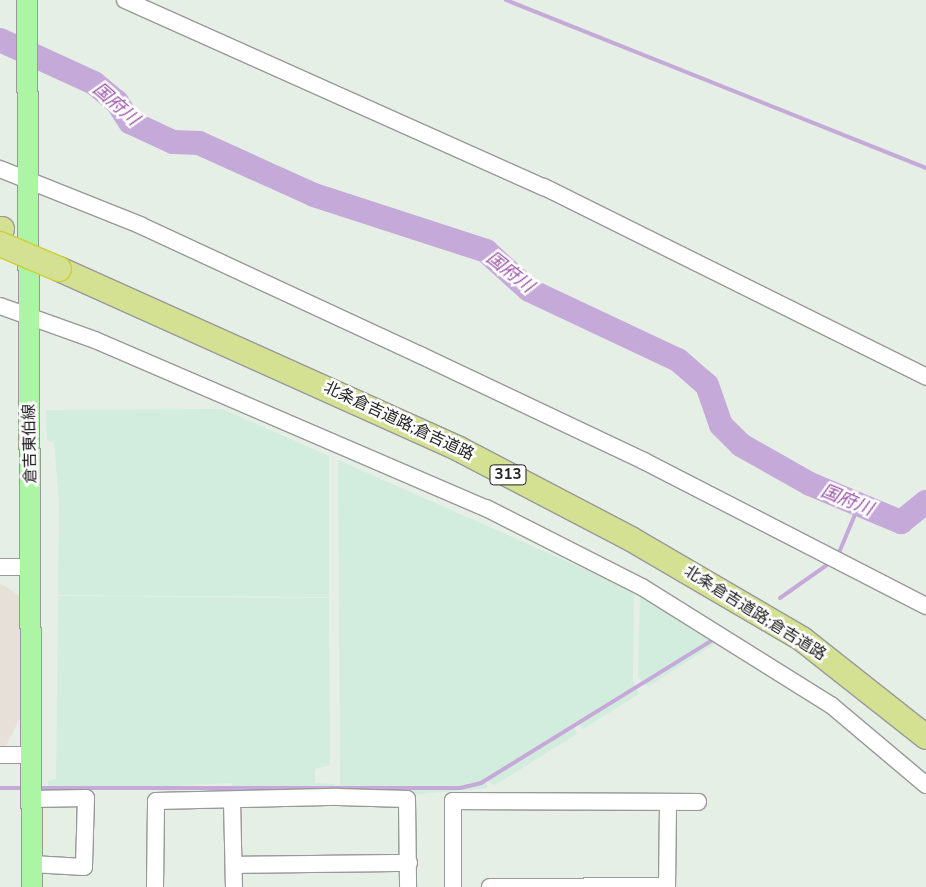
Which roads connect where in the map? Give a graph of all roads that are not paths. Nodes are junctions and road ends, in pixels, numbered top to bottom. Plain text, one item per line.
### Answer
1 (27, 0) edge
2 (125, 0) edge
3 (0, 169) edge
4 (30, 180) junction
5 (1, 234) edge
6 (60, 262) junction
7 (0, 306) edge
8 (30, 317) junction
9 (926, 377) edge
10 (0, 567) edge
11 (32, 567) junction
12 (926, 606) edge
13 (926, 718) edge
14 (926, 737) edge
15 (0, 755) edge
16 (30, 755) junction
17 (926, 785) edge
18 (32, 799) junction
19 (232, 800) junction
20 (698, 802) dead end
21 (668, 803) junction
22 (409, 863) junction
23 (32, 864) junction
24 (234, 865) junction
25 (32, 887) edge
26 (155, 887) edge
27 (234, 887) edge
28 (408, 887) edge
29 (453, 887) edge
30 (490, 887) edge
31 (667, 887) edge

1 - 4 main road, 倉吉東伯線
2 - 9 street
3 - 4 street
4 - 8 main road, 倉吉東伯線
4 - 12 street
5 - 6 highway, 北条倉吉道路;倉吉道路 / 313, bridge
6 - 13 highway, 北条倉吉道路;倉吉道路 / 313
6 - 14 highway, 北条倉吉道路;倉吉道路 / 313
7 - 8 street
8 - 11 main road, 倉吉東伯線
8 - 17 street
10 - 11 street
11 - 16 main road, 倉吉東伯線
15 - 16 street
16 - 18 main road, 倉吉東伯線
18 - 23 main road, 倉吉東伯線
18 - 23 street
19 - 22 street
19 - 24 street
19 - 26 street
20 - 21 street
21 - 29 street
21 - 31 street
22 - 24 street
22 - 28 street
23 - 25 main road, 倉吉東伯線
24 - 27 street
30 - 31 street

